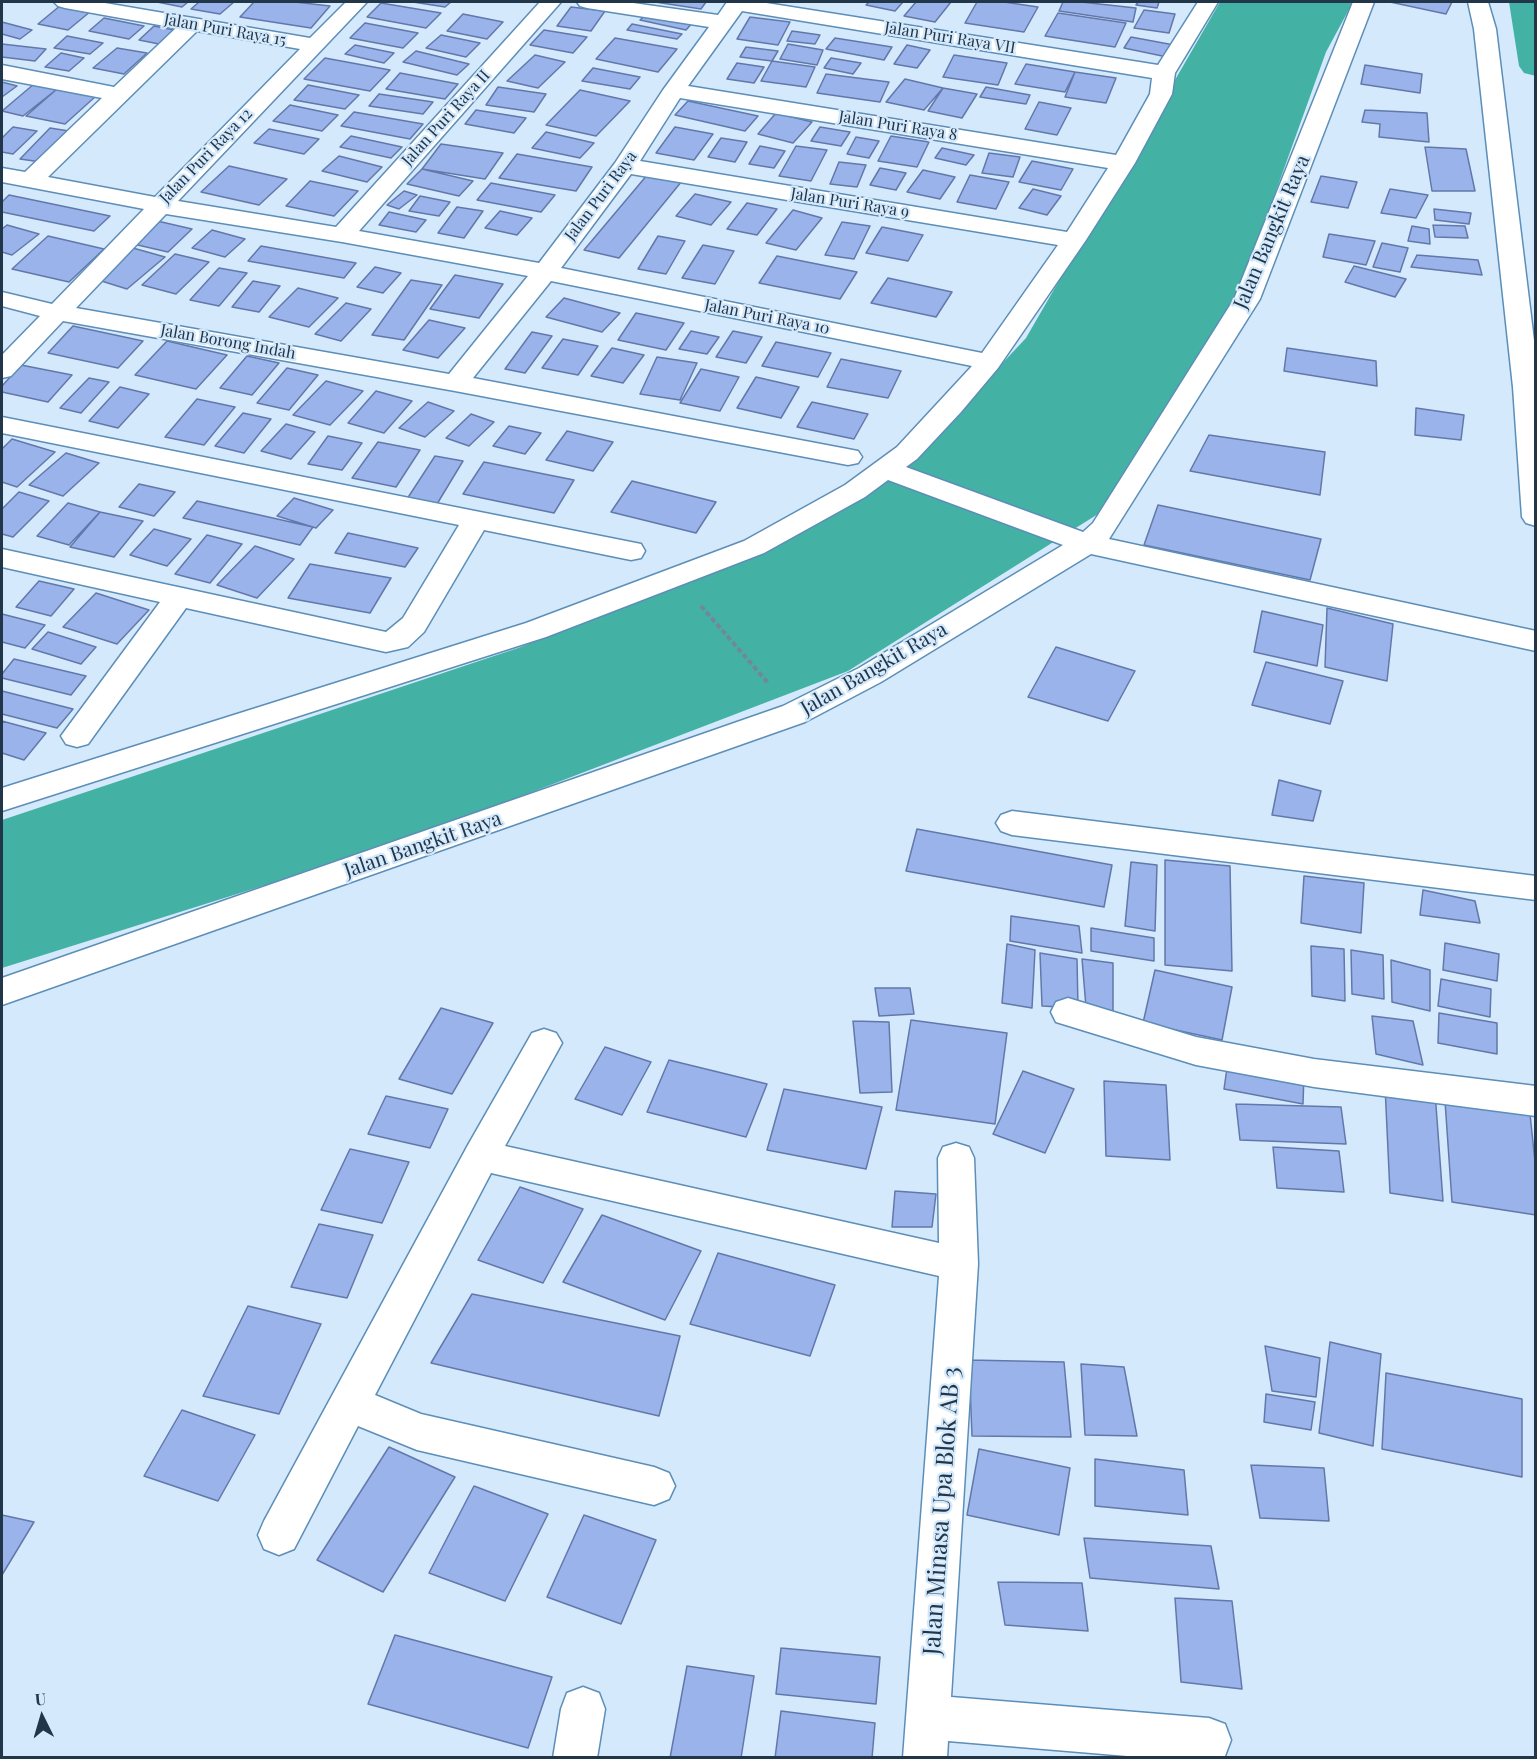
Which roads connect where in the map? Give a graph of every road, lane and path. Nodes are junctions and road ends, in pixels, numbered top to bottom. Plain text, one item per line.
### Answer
1 (65, 2) edge
2 (357, 2) edge
3 (551, 2) edge
4 (587, 2) edge
5 (1208, 2) edge
6 (1364, 2) edge
7 (1478, 2) edge
8 (732, 9) edge
9 (192, 24) junction
10 (315, 45) junction
11 (2, 72) edge
12 (1164, 74) junction
13 (674, 90) junction
14 (119, 95) junction
15 (1123, 162) junction
16 (626, 166) junction
17 (2, 175) edge
18 (30, 181) junction
19 (158, 205) junction
20 (342, 235) junction
21 (1074, 240) junction
22 (544, 272) junction
23 (2, 299) edge
24 (55, 312) junction
25 (989, 362) junction
26 (3, 366) edge
27 (454, 383) junction
28 (2, 425) edge
29 (848, 457) dead end
30 (890, 471) junction
31 (1536, 517) edge
32 (476, 520) junction
33 (1080, 541) junction
34 (631, 551) dead end
35 (6, 564) edge
36 (179, 597) junction
37 (699, 604) dead end
38 (1536, 641) edge
39 (776, 693) dead end
40 (77, 736) dead end
41 (2, 800) edge
42 (1012, 823) dead end
43 (1536, 888) edge
44 (2, 992) edge
45 (1068, 1012) dead end
46 (544, 1042) dead end
47 (1536, 1101) edge
48 (481, 1156) junction
49 (956, 1158) dead end
50 (959, 1264) junction
51 (351, 1404) junction
52 (654, 1486) dead end
53 (279, 1535) dead end
54 (583, 1709) dead end
55 (926, 1738) edge
56 (1209, 1740) dead end
57 (575, 1758) edge

1 - 9 street, Jalan Puri Raya 15
2 - 10 street, Jalan Puri Raya 12
3 - 20 street, Jalan Puri Raya II
4 - 8 street, Jalan Puri Raya VII
5 - 12 street
6 - 33 street, Jalan Bangkit Raya
7 - 31 street
8 - 12 street, Jalan Puri Raya VII
8 - 13 street, Jalan Puri Raya
9 - 10 street, Jalan Puri Raya 15
9 - 14 street
10 - 19 street, Jalan Puri Raya 12
11 - 14 street
12 - 15 street
13 - 15 street, Jalan Puri Raya 8
13 - 16 street, Jalan Puri Raya
14 - 18 street
15 - 21 street
16 - 21 street, Jalan Puri Raya 9
16 - 22 street, Jalan Puri Raya
17 - 18 street, Jalan Puri Raya 10
18 - 19 street, Jalan Puri Raya 10
19 - 20 street, Jalan Puri Raya 10
19 - 24 street, Jalan Puri Raya 12
20 - 22 street, Jalan Puri Raya 10
21 - 25 street
22 - 25 street, Jalan Puri Raya 10
22 - 27 street, Jalan Puri Raya
23 - 24 street, Jalan Borong Indah
24 - 26 street, Jalan Puri Raya 12
24 - 27 street, Jalan Borong Indah
25 - 30 street
27 - 29 street, Jalan Borong Indah
28 - 32 street
30 - 33 street
30 - 41 street
32 - 34 street
32 - 36 street
33 - 38 street
33 - 44 street, Jalan Bangkit Raya
35 - 36 street
36 - 40 street
37 - 39 path
42 - 43 street
45 - 47 street
46 - 48 street
48 - 50 street
48 - 51 street
49 - 50 street, Jalan Minasa Upa Blok AB 3
50 - 55 street, Jalan Minasa Upa Blok AB 3
51 - 52 street
51 - 53 street
54 - 57 street
55 - 56 street

